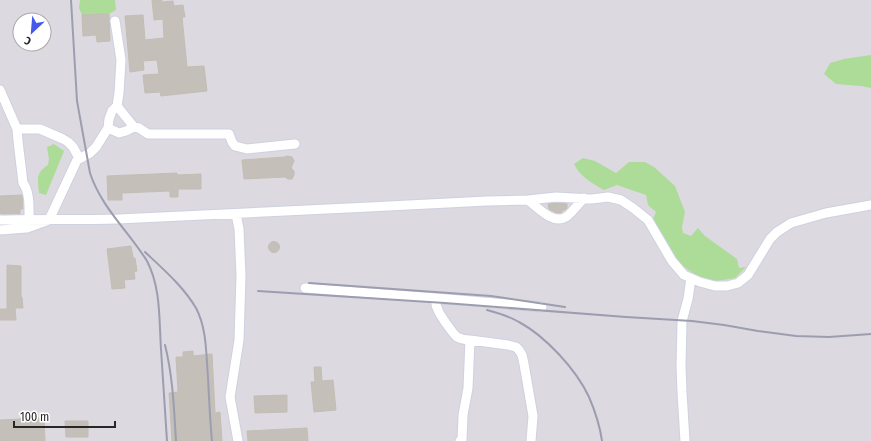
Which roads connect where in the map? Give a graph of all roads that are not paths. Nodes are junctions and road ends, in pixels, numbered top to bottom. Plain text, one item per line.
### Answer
1 (115, 21) dead end
2 (0, 90) edge
3 (117, 106) junction
4 (134, 127) junction
5 (108, 128) junction
6 (17, 129) junction
7 (295, 144) dead end
8 (79, 158) junction
9 (584, 198) junction
10 (528, 200) junction
11 (871, 205) edge
12 (236, 214) junction
13 (29, 219) junction
14 (0, 220) edge
15 (49, 220) junction
16 (0, 230) edge
17 (691, 278) junction
18 (305, 288) dead end
19 (436, 298) junction
20 (542, 307) dead end
21 (470, 340) junction
22 (238, 441) edge
23 (460, 441) edge
24 (531, 441) edge
25 (685, 441) edge

1 - 3 lane
2 - 6 lane
3 - 4 lane
3 - 5 lane
4 - 5 lane
4 - 7 lane
5 - 8 lane
6 - 8 lane
6 - 13 lane
8 - 15 lane
9 - 10 lane
9 - 10 lane
9 - 17 lane
10 - 12 lane
11 - 17 lane
12 - 15 lane
12 - 22 lane
13 - 14 lane
13 - 15 lane
15 - 16 lane
17 - 25 lane
18 - 19 lane
19 - 20 lane
19 - 21 lane
21 - 23 lane
21 - 24 lane

